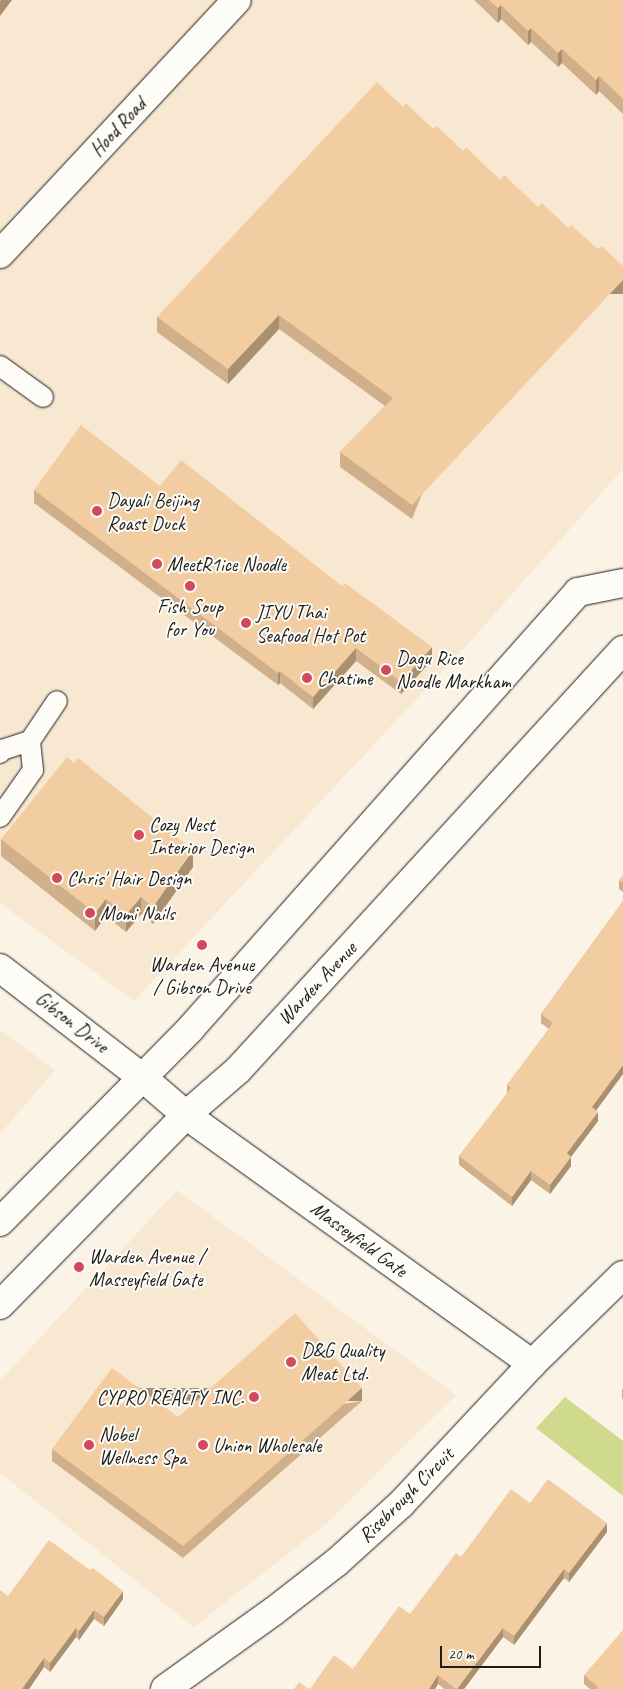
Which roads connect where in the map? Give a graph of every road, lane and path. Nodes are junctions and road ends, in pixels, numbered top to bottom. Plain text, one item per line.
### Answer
1 (237, 0) edge
2 (0, 254) edge
3 (0, 366) edge
4 (43, 397) dead end
5 (623, 583) edge
6 (623, 650) edge
7 (58, 701) dead end
8 (30, 741) junction
9 (0, 753) edge
10 (0, 817) edge
11 (0, 968) edge
12 (143, 1078) junction
13 (186, 1115) junction
14 (0, 1222) edge
15 (623, 1275) edge
16 (0, 1305) edge
17 (532, 1364) junction
18 (165, 1689) edge

1 - 2 main road, Hood Road
3 - 4 lane
5 - 12 main road
6 - 13 main road, Warden Avenue
7 - 8 lane
8 - 9 lane
8 - 10 lane
11 - 12 main road, Gibson Drive
12 - 13 main road, Gibson Drive
12 - 14 main road
13 - 16 main road, Warden Avenue
13 - 17 main road, Masseyfield Gate
15 - 17 main road, Risebrough Circuit
17 - 18 main road, Risebrough Circuit

